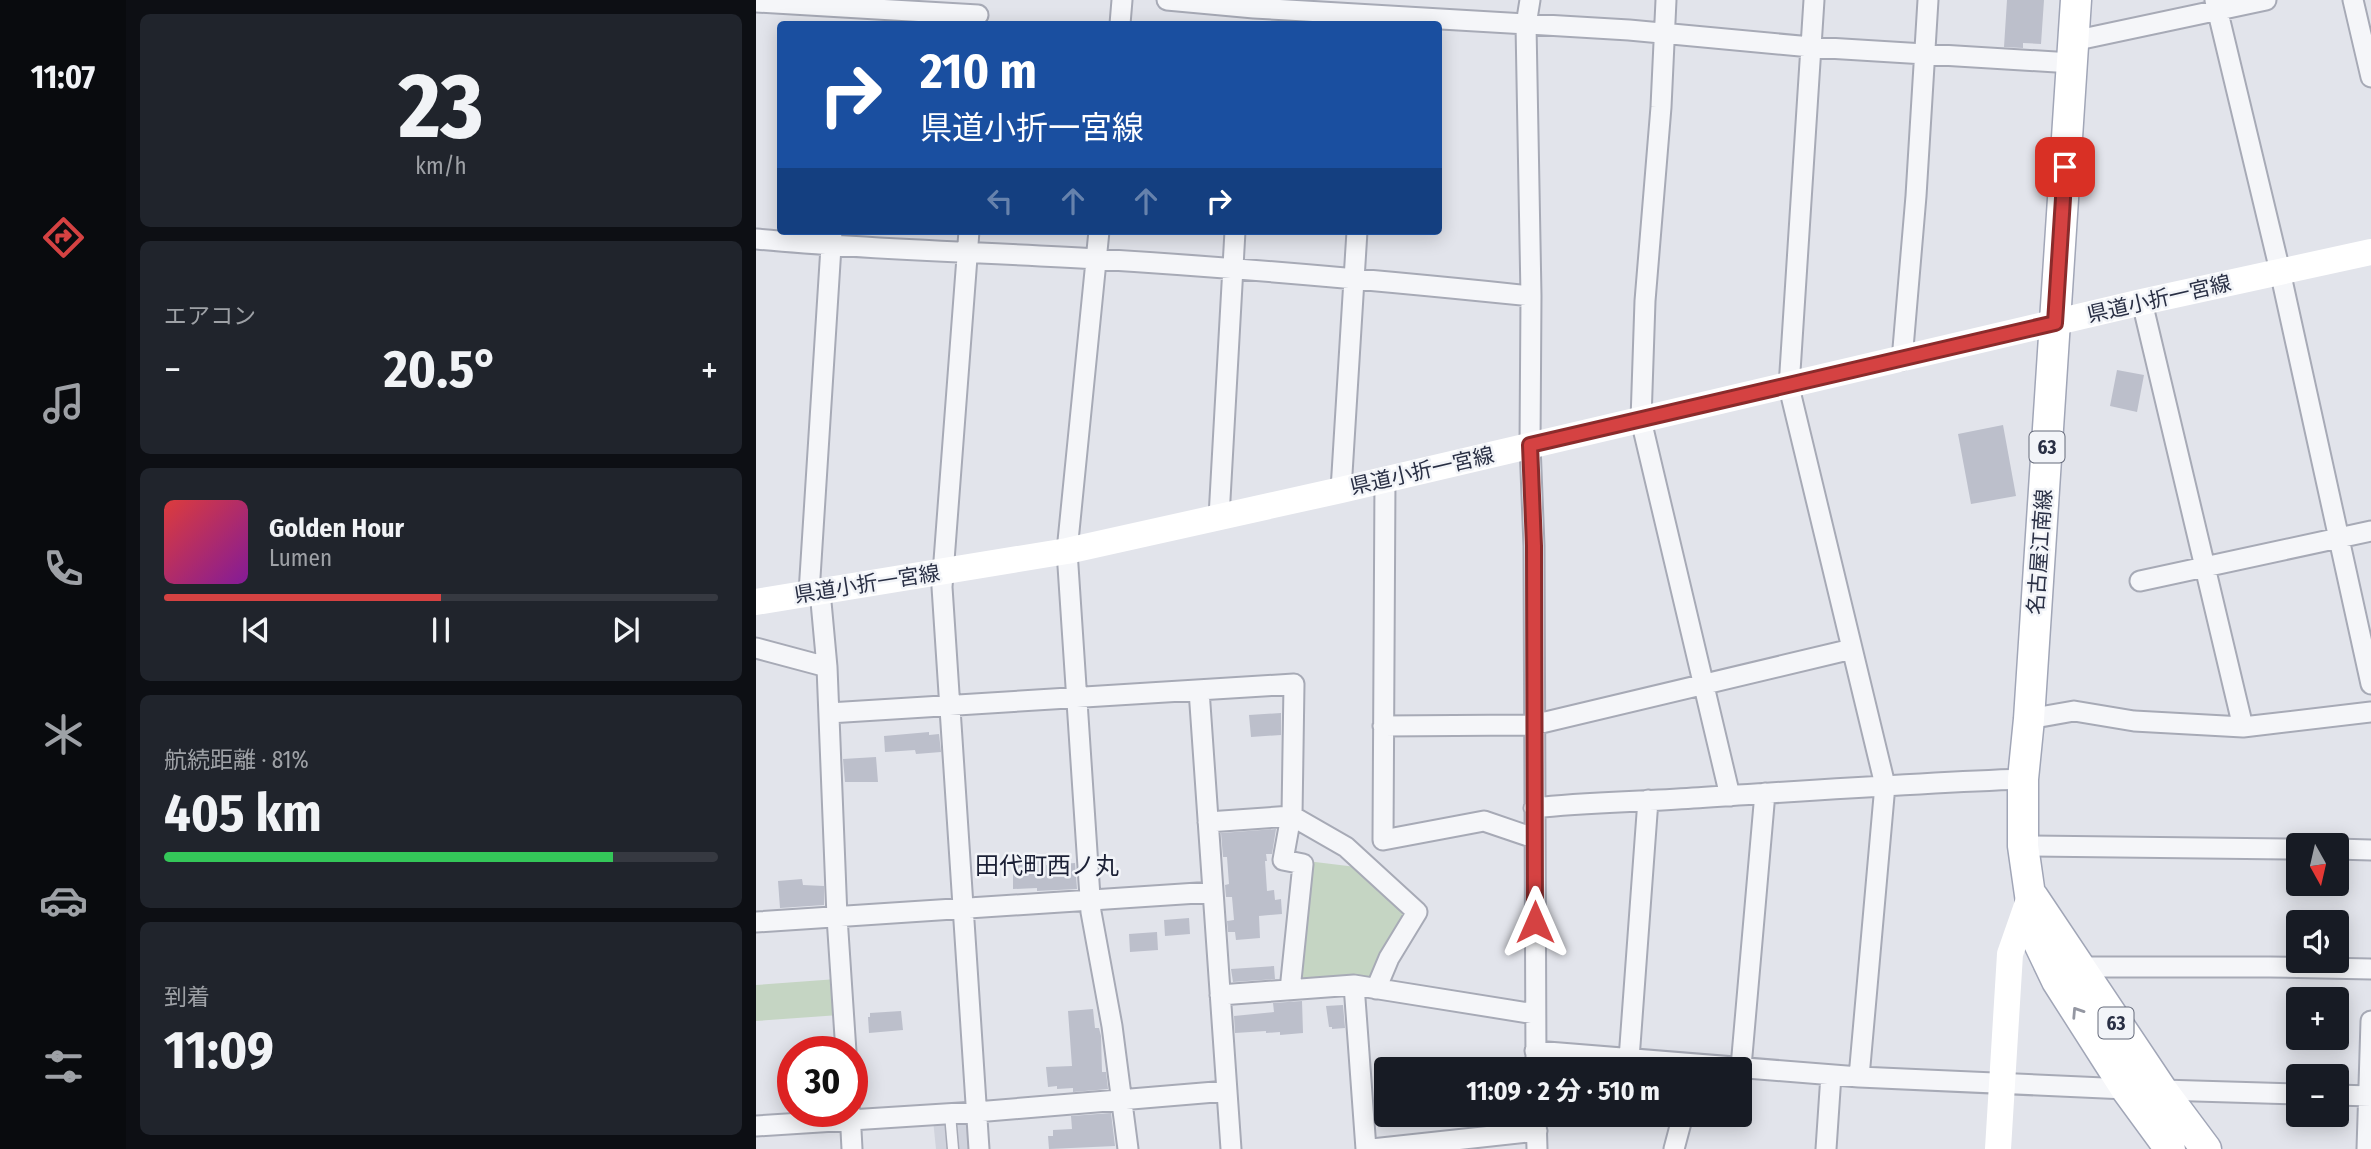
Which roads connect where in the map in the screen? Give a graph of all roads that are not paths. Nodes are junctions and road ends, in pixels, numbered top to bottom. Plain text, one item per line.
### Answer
1 (1122, 0) edge
2 (1167, 0) edge
3 (1530, 0) edge
4 (1666, 0) edge
5 (1814, 0) edge
6 (1928, 0) edge
7 (2076, 0) edge
8 (2266, 0) edge
9 (2353, 0) edge
10 (756, 2) edge
11 (2217, 5) edge
12 (1254, 11) edge
13 (978, 13) edge
14 (1371, 13) edge
15 (847, 15) edge
16 (1119, 21) edge
17 (1526, 25) junction
18 (1665, 33) junction
19 (1811, 47) junction
20 (2073, 52) junction
21 (1924, 53) junction
22 (2371, 78) edge
23 (969, 235) edge
24 (1099, 235) edge
25 (1235, 235) edge
26 (1357, 235) edge
27 (756, 239) edge
28 (832, 239) edge
29 (2371, 251) edge
30 (968, 253) junction
31 (1096, 259) junction
32 (1232, 270) junction
33 (2280, 271) junction
34 (1353, 278) junction
35 (1531, 296) junction
36 (2142, 303) junction
37 (2055, 323) junction
38 (1902, 360) junction
39 (1789, 387) junction
40 (1641, 420) junction
41 (1530, 445) junction
42 (1385, 479) junction
43 (1340, 490) junction
44 (1219, 517) junction
45 (2371, 531) edge
46 (2340, 538) junction
47 (1067, 551) junction
48 (2206, 566) junction
49 (944, 572) junction
50 (2140, 581) dead end
51 (815, 592) junction
52 (756, 602) edge
53 (756, 649) edge
54 (1852, 649) junction
55 (827, 667) junction
56 (1703, 684) junction
57 (2371, 684) edge
58 (1199, 690) junction
59 (1076, 697) junction
60 (950, 705) junction
61 (2371, 712) edge
62 (829, 713) junction
63 (2029, 719) junction
64 (1533, 725) junction
65 (1383, 726) junction
66 (2243, 727) junction
67 (2023, 779) junction
68 (1885, 785) junction
69 (1765, 793) junction
70 (1730, 796) junction
71 (1648, 800) junction
72 (1534, 808) junction
73 (1292, 816) junction
74 (1208, 822) junction
75 (1534, 838) junction
76 (1383, 841) junction
77 (2023, 846) junction
78 (1346, 847) junction
79 (2286, 849) edge
80 (2349, 849) edge
81 (2371, 850) edge
82 (1213, 892) junction
83 (2031, 894) junction
84 (1090, 901) junction
85 (963, 909) junction
86 (837, 917) junction
87 (756, 922) edge
88 (2079, 967) junction
89 (2371, 969) edge
90 (1354, 985) junction
91 (1376, 989) junction
92 (1290, 990) junction
93 (1220, 995) junction
94 (1535, 1014) junction
95 (2371, 1021) edge
96 (845, 1036) edge
97 (1535, 1057) edge
98 (1629, 1057) edge
99 (1742, 1057) edge
100 (1752, 1068) edge
101 (1831, 1075) junction
102 (1858, 1077) junction
103 (2002, 1084) junction
104 (2126, 1089) junction
105 (2162, 1090) junction
106 (1227, 1091) junction
107 (2286, 1094) edge
108 (2349, 1095) edge
109 (2370, 1096) edge
110 (1120, 1100) junction
111 (976, 1112) junction
112 (950, 1114) junction
113 (868, 1116) edge
114 (777, 1124) edge
115 (756, 1126) edge
116 (851, 1127) edge
117 (1680, 1127) edge
118 (1537, 1132) edge
119 (852, 1149) edge
120 (953, 1149) edge
121 (979, 1149) edge
122 (1128, 1149) edge
123 (1231, 1149) edge
124 (1366, 1149) edge
125 (1372, 1149) edge
126 (1674, 1149) edge
127 (1826, 1149) edge
128 (1998, 1149) edge
129 (2170, 1149) edge
130 (2206, 1149) edge
131 (2367, 1149) edge

1 - 16 street
2 - 12 street
3 - 17 street
4 - 18 street
5 - 19 street
6 - 21 street
7 - 20 main road, 名古屋江南線 / 63
8 - 11 street
9 - 22 street
10 - 15 street
11 - 20 street
11 - 33 street
12 - 14 street
13 - 15 street
14 - 17 street
17 - 18 street
17 - 35 street
18 - 19 street
18 - 40 street
19 - 21 street
19 - 39 street
20 - 21 street
20 - 37 main road, 名古屋江南線 / 63
21 - 38 street
23 - 30 street
24 - 31 street
25 - 32 street
26 - 34 street
27 - 28 street
28 - 30 street
28 - 51 street
29 - 33 main road, 県道小折一宮線
30 - 31 street
30 - 49 street
31 - 32 street
31 - 47 street
32 - 34 street
32 - 44 street
33 - 36 main road, 県道小折一宮線
33 - 46 street
34 - 35 street
34 - 43 street
35 - 41 street
36 - 37 main road, 県道小折一宮線
36 - 48 street
37 - 38 main road, 県道小折一宮線
37 - 63 main road, 名古屋江南線 / 63
38 - 39 main road, 県道小折一宮線
39 - 40 main road, 県道小折一宮線
39 - 54 street
40 - 41 main road, 県道小折一宮線
40 - 56 street
41 - 42 main road, 県道小折一宮線
41 - 64 street
42 - 43 main road, 県道小折一宮線
42 - 65 street
43 - 44 main road, 県道小折一宮線
44 - 47 main road, 県道小折一宮線
45 - 46 street
46 - 48 street
46 - 57 street
47 - 49 main road, 県道小折一宮線
47 - 59 street
48 - 50 street
48 - 66 street
49 - 51 main road, 県道小折一宮線
49 - 60 street
51 - 52 main road, 県道小折一宮線
51 - 55 street
53 - 55 street
54 - 56 street
54 - 68 street
55 - 62 street
56 - 64 street
56 - 70 street
58 - 59 street
58 - 73 street
58 - 74 street
59 - 60 street
59 - 84 street
60 - 62 street
60 - 85 street
61 - 66 street
62 - 86 street
63 - 66 street
63 - 67 main road, 名古屋江南線 / 63
64 - 65 street
64 - 72 street
65 - 76 street
67 - 68 street
67 - 77 main road, 名古屋江南線 / 63
68 - 69 street
68 - 102 street
69 - 70 street
69 - 99 street
70 - 71 street
71 - 72 street
71 - 98 street
72 - 75 street
73 - 74 street
73 - 78 street
73 - 92 street
74 - 82 street
75 - 76 street
75 - 94 street
76 - 78 street
77 - 79 street
77 - 83 main road, 名古屋江南線 / 63
78 - 91 street
80 - 81 street
82 - 84 street
82 - 93 street
83 - 88 main road, 名古屋江南線 / 63
83 - 103 main road
104 -> 83 main road, 名古屋江南線 / 63
84 - 85 street
84 - 110 street
85 - 86 street
85 - 111 street
86 - 87 street
86 - 96 street
88 - 89 street
88 - 105 main road, 名古屋江南線 / 63
90 - 91 street
90 - 92 street
90 - 124 street
91 - 94 street
92 - 93 street
93 - 106 street
94 - 97 street
95 - 109 street
100 - 101 street
101 - 102 street
101 - 127 street
102 - 103 street
103 - 104 street
103 - 128 main road
104 - 129 main road, 名古屋江南線 / 63
105 - 107 street
105 - 130 main road, 名古屋江南線 / 63
106 - 110 street
106 - 123 street
108 - 109 street
109 - 131 street
110 - 111 street
110 - 122 street
111 - 112 street
111 - 121 street
112 - 113 street
112 - 120 lane
114 - 115 street
116 - 119 street
117 - 126 street
118 - 125 street

